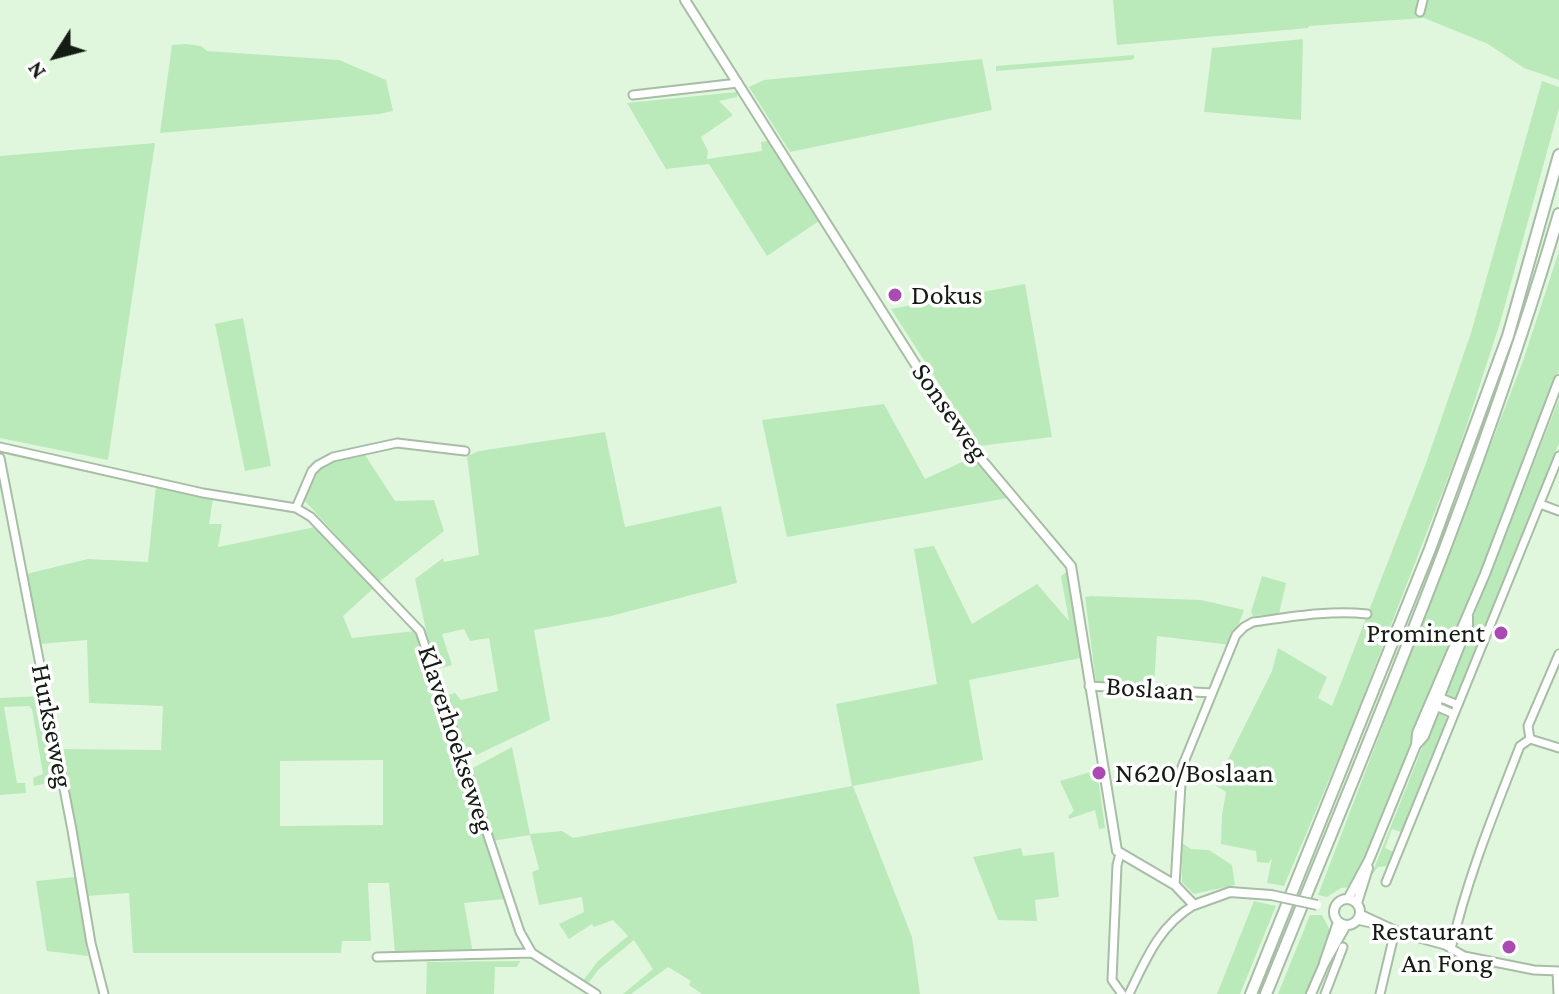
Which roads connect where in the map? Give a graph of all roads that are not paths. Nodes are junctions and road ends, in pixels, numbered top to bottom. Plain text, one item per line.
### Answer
1 (685, 0) edge
2 (1423, 0) edge
3 (1420, 12) dead end
4 (738, 83) junction
5 (633, 95) dead end
6 (1559, 155) edge
7 (1559, 214) edge
8 (1559, 380) edge
9 (0, 447) edge
10 (465, 451) dead end
11 (1559, 456) edge
12 (0, 458) edge
13 (1540, 504) junction
14 (296, 508) junction
15 (1559, 511) edge
16 (1367, 614) dead end
17 (1559, 654) edge
18 (1089, 686) junction
19 (1212, 693) junction
20 (1434, 700) junction
21 (1458, 705) junction
22 (1454, 714) junction
23 (1530, 739) junction
24 (1559, 748) edge
25 (1120, 854) junction
26 (1386, 882) dead end
27 (1175, 885) junction
28 (1352, 901) junction
29 (1194, 905) junction
30 (1334, 909) junction
31 (1358, 917) junction
32 (1342, 924) junction
33 (1395, 931) junction
34 (1343, 947) dead end
35 (1451, 949) junction
36 (532, 953) junction
37 (377, 957) dead end
38 (1558, 971) edge
39 (1319, 976) junction
40 (1330, 980) junction
41 (104, 994) edge
42 (596, 994) edge
43 (1122, 994) edge
44 (1129, 994) edge
45 (1251, 994) edge
46 (1266, 994) edge
47 (1311, 994) edge
48 (1325, 994) edge
49 (1380, 994) edge
50 (1558, 994) edge

1 - 4 main road, Sonseweg
2 - 3 street
4 - 5 street
4 - 18 main road, Sonseweg
6 - 45 highway
7 - 46 highway
8 - 20 main road
9 - 14 street
10 - 14 street
11 - 13 street
12 - 41 street, Hurkseweg
13 - 15 street
13 - 21 street
14 - 36 street, Klaverhoekseweg
16 - 19 street, Boslaan
17 - 23 street
18 - 19 street, Boslaan
18 - 25 main road, Sonseweg
19 - 27 street, Boslaan
20 - 21 street
20 - 22 street
20 - 28 main road
21 - 22 street
22 - 26 street
23 - 24 street
23 - 35 street
25 - 27 main road
25 - 43 street, Sonseweg
27 - 29 main road
28 - 30 main road
28 - 31 main road
29 - 30 main road, bridge
29 - 44 street
30 - 32 main road
31 - 32 main road
31 - 33 street
32 - 39 main road
33 - 35 street
33 - 49 street
34 - 40 street
35 - 38 street
36 - 37 street
36 - 42 street
38 - 50 street
39 - 40 street
39 - 47 main road
40 - 48 street

